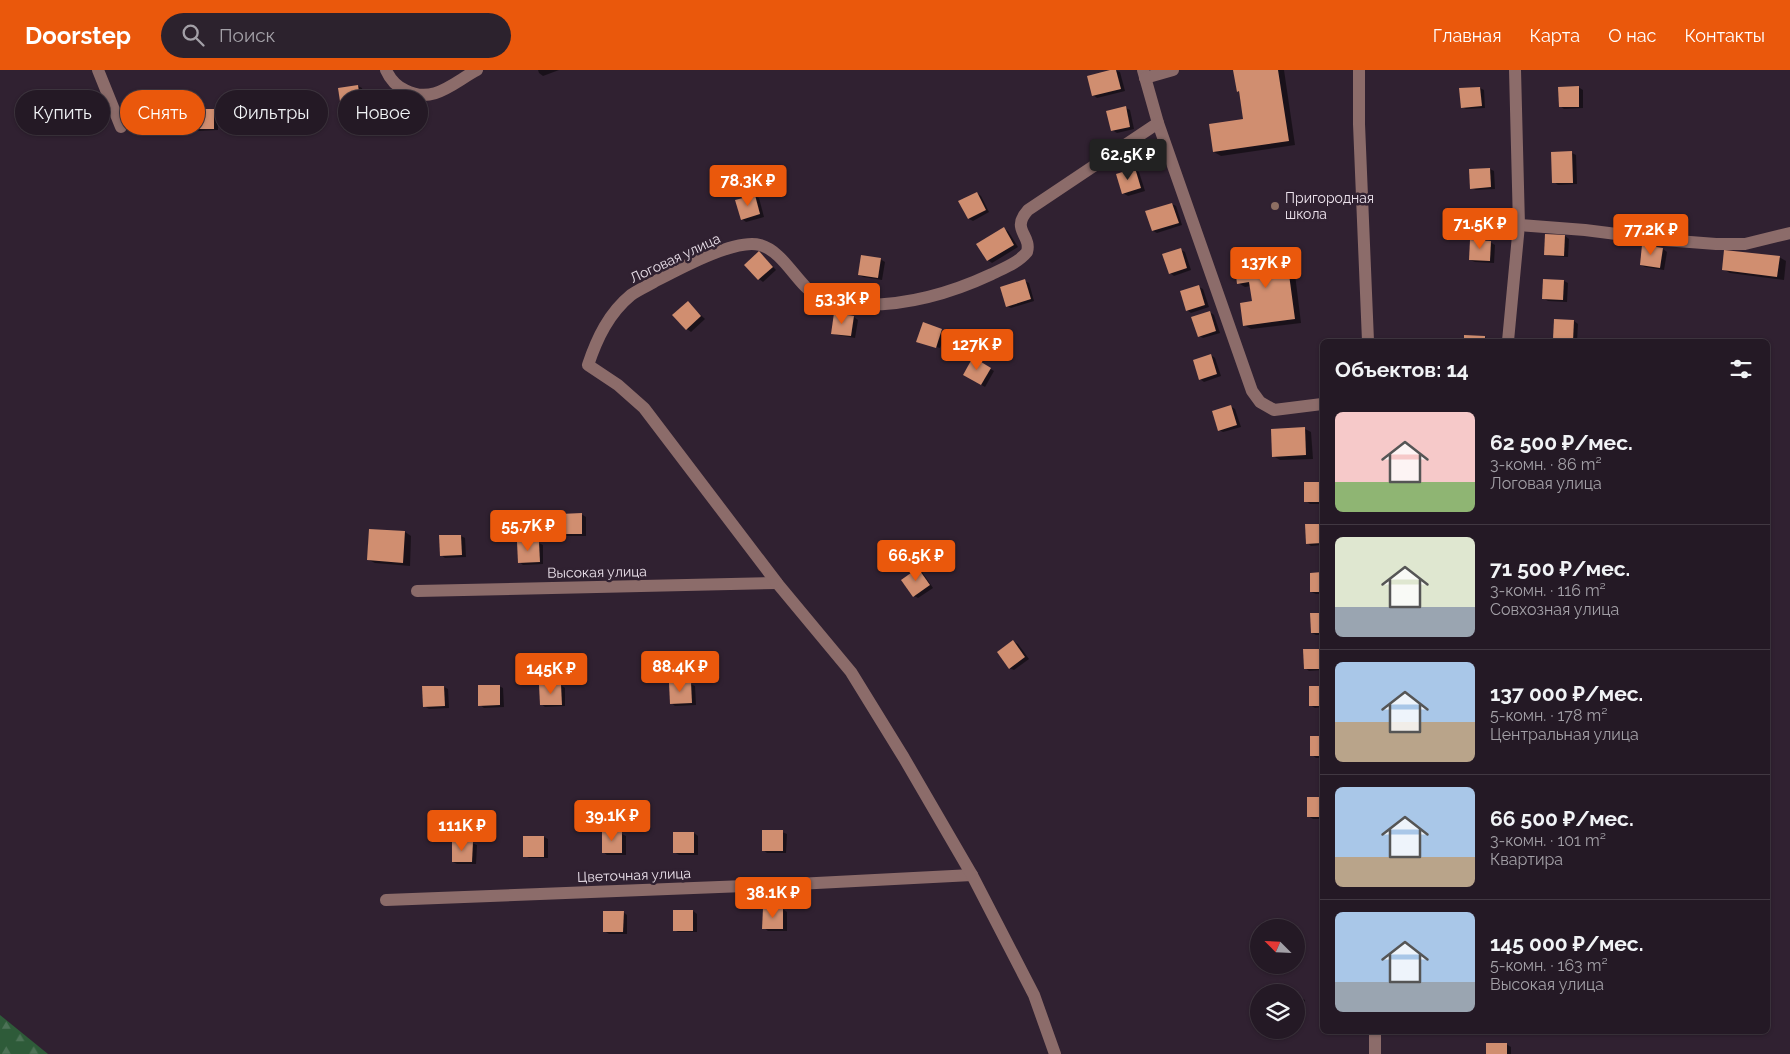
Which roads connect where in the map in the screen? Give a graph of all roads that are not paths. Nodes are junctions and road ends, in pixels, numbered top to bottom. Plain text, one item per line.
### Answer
1 (98, 70) edge
2 (386, 70) edge
3 (477, 70) edge
4 (1174, 70) edge
5 (1359, 70) edge
6 (1515, 70) edge
7 (1144, 74) edge
8 (1158, 123) junction
9 (120, 125) edge
10 (1519, 225) junction
11 (1790, 232) edge
12 (1368, 339) edge
13 (1508, 339) edge
14 (1320, 404) edge
15 (777, 583) junction
16 (417, 591) dead end
17 (972, 875) junction
18 (386, 900) dead end
19 (1374, 1034) edge
20 (1055, 1054) edge
21 (1375, 1054) edge

1 - 9 street
2 - 3 street
4 - 7 street
5 - 12 street
6 - 10 street
7 - 8 street
8 - 14 street
8 - 15 street, Логовая улица
10 - 11 street
10 - 13 street
15 - 16 street, Высокая улица
15 - 17 street
17 - 18 street, Цветочная улица
17 - 20 street
19 - 21 street

